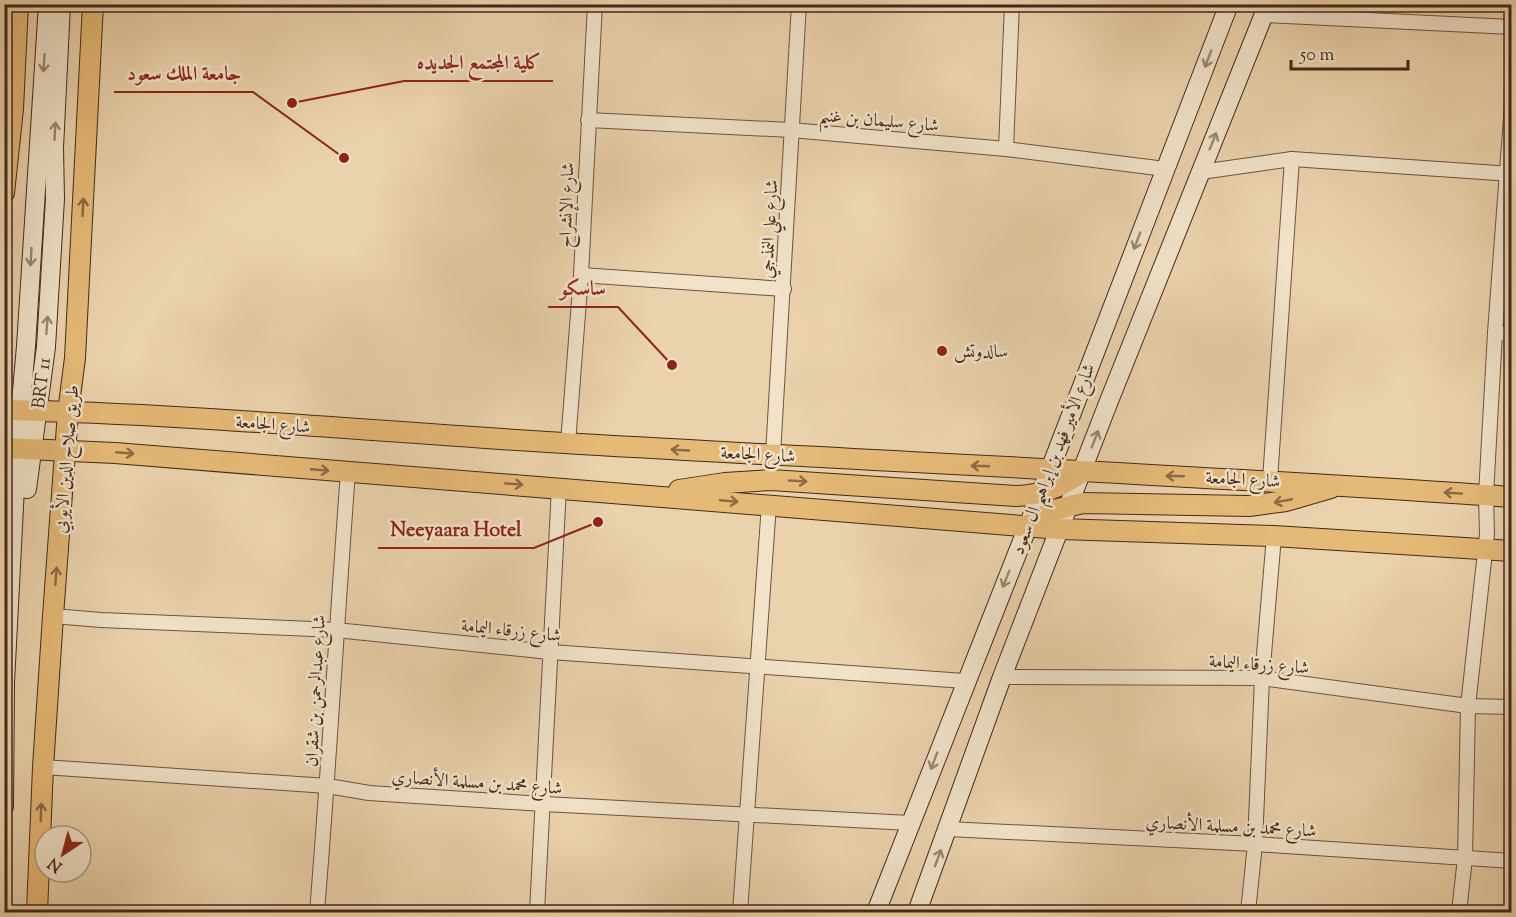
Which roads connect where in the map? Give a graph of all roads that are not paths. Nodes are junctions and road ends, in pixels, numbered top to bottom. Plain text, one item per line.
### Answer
1 (18, 4) edge
2 (48, 4) edge
3 (61, 4) edge
4 (93, 4) edge
5 (595, 4) edge
6 (799, 4) edge
7 (1012, 4) edge
8 (1229, 4) edge
9 (1266, 10) edge
10 (1512, 27) edge
11 (1512, 104) edge
12 (588, 120) junction
13 (791, 130) junction
14 (1006, 149) junction
15 (1292, 159) junction
16 (1165, 170) junction
17 (1201, 172) junction
18 (1509, 174) edge
19 (4, 193) edge
20 (581, 275) junction
21 (784, 289) junction
22 (1495, 333) junction
23 (1512, 334) edge
24 (21, 411) edge
25 (69, 412) junction
26 (568, 443) junction
27 (18, 448) edge
28 (67, 450) junction
29 (773, 455) junction
30 (1050, 470) junction
31 (348, 472) junction
32 (1082, 472) junction
33 (1270, 480) junction
34 (1339, 485) junction
35 (559, 487) junction
36 (1041, 494) junction
37 (656, 495) junction
38 (1486, 495) junction
39 (1512, 496) edge
40 (769, 504) junction
41 (1069, 506) junction
42 (1028, 525) junction
43 (1060, 529) junction
44 (1274, 536) junction
45 (1501, 548) edge
46 (53, 616) junction
47 (336, 630) junction
48 (550, 652) junction
49 (758, 667) junction
50 (1002, 676) junction
51 (1262, 678) junction
52 (965, 681) junction
53 (1468, 706) junction
54 (1512, 707) edge
55 (43, 767) junction
56 (328, 786) junction
57 (544, 804) junction
58 (4, 807) edge
59 (747, 815) junction
60 (910, 823) junction
61 (948, 829) junction
62 (1255, 844) junction
63 (1465, 858) junction
64 (1512, 861) edge
65 (37, 912) edge
66 (317, 912) edge
67 (537, 912) edge
68 (740, 912) edge
69 (876, 912) edge
70 (917, 912) edge
71 (1248, 912) edge
72 (1460, 912) edge

1 - 19 main road
2 -> 24 main road, BRT 11
24 -> 3 main road, BRT 11
25 -> 4 main road, طريق صلاح الدين الأيوبي
5 - 12 street, شارع الإنشراح
6 - 13 street, شارع علي النمذجي
7 - 14 street
8 -> 16 main road, شارع الأمير فهد بن إبراهيم ال سعود
9 - 10 street
17 -> 9 main road, شارع الأمير فهد بن إبراهيم ال سعود
11 - 18 street
12 - 13 street, شارع سليمان بن غنيم
12 - 20 street, شارع الإنشراح
13 - 14 street, شارع سليمان بن غنيم
13 - 21 street, شارع علي النمذجي
14 - 16 street, شارع سليمان بن غنيم
15 - 17 street
15 - 18 street
15 - 33 street
16 -> 30 main road, شارع الأمير فهد بن إبراهيم ال سعود
32 -> 17 main road, شارع الأمير فهد بن إبراهيم ال سعود
18 - 22 street
20 - 21 street
20 - 26 street, شارع الإنشراح
21 - 29 street, شارع علي النمذجي
22 - 23 street
22 - 38 street
24 - 25 main road, شارع الجامعة
24 - 27 main road, BRT 11
25 - 26 main road, شارع الجامعة
25 - 28 main road, طريق صلاح الدين الأيوبي
29 -> 26 main road, شارع الجامعة
27 - 28 main road
27 - 58 main road, BRT 11
28 -> 31 main road
46 -> 28 main road, طريق صلاح الدين الأيوبي
30 -> 29 main road, شارع الجامعة
30 - 32 main road, شارع الجامعة
30 - 36 main road, شارع الأمير فهد بن إبراهيم ال سعود
31 -> 35 main road
31 - 47 street, شارع عبدالرحمن بن شقران
33 -> 32 main road, شارع الجامعة
32 - 36 main road
32 - 41 main road, شارع الأمير فهد بن إبراهيم ال سعود
33 - 34 main road, شارع الجامعة
38 -> 34 main road, شارع الجامعة
34 -> 41 main road
35 - 37 main road
35 - 48 street
37 -> 36 main road
36 - 42 main road, شارع الأمير فهد بن إبراهيم ال سعود
37 -> 40 main road
38 - 39 main road, شارع الجامعة
38 - 45 street
40 - 42 main road
40 - 49 street
41 - 42 main road
41 - 43 main road, شارع الأمير فهد بن إبراهيم ال سعود
42 - 43 main road
42 -> 52 main road, شارع الأمير فهد بن إبراهيم ال سعود
43 - 44 main road
43 - 50 main road, شارع الأمير فهد بن إبراهيم ال سعود
44 - 45 main road
44 - 51 street
45 - 53 street
46 - 47 street, شارع زرقاء اليمامة
46 - 55 main road, طريق صلاح الدين الأيوبي
47 - 48 street, شارع زرقاء اليمامة
47 - 56 street, شارع عبدالرحمن بن شقران
48 - 49 street, شارع زرقاء اليمامة
48 - 57 street
49 - 52 street, شارع زرقاء اليمامة
49 - 59 street
50 - 51 street, شارع زرقاء اليمامة
50 - 61 main road, شارع الأمير فهد بن إبراهيم ال سعود
51 - 53 street, شارع زرقاء اليمامة
51 - 62 street
52 -> 60 main road, شارع الأمير فهد بن إبراهيم ال سعود
53 - 54 street, شارع زرقاء اليمامة
53 - 63 street
55 - 56 street, شارع محمد بن مسلمة الأنصاري
65 -> 55 main road, طريق صلاح الدين الأيوبي
56 - 57 street, شارع محمد بن مسلمة الأنصاري
56 - 66 street, شارع عبدالرحمن بن شقران
57 - 59 street, شارع محمد بن مسلمة الأنصاري
57 - 67 street
59 - 60 street, شارع محمد بن مسلمة الأنصاري
59 - 68 street
60 - 69 main road, شارع الأمير فهد بن إبراهيم ال سعود
61 - 62 street, شارع محمد بن مسلمة الأنصاري
70 -> 61 main road, شارع الأمير فهد بن إبراهيم ال سعود
62 - 63 street, شارع محمد بن مسلمة الأنصاري
62 - 71 street
63 - 64 street, شارع محمد بن مسلمة الأنصاري
63 - 72 street

